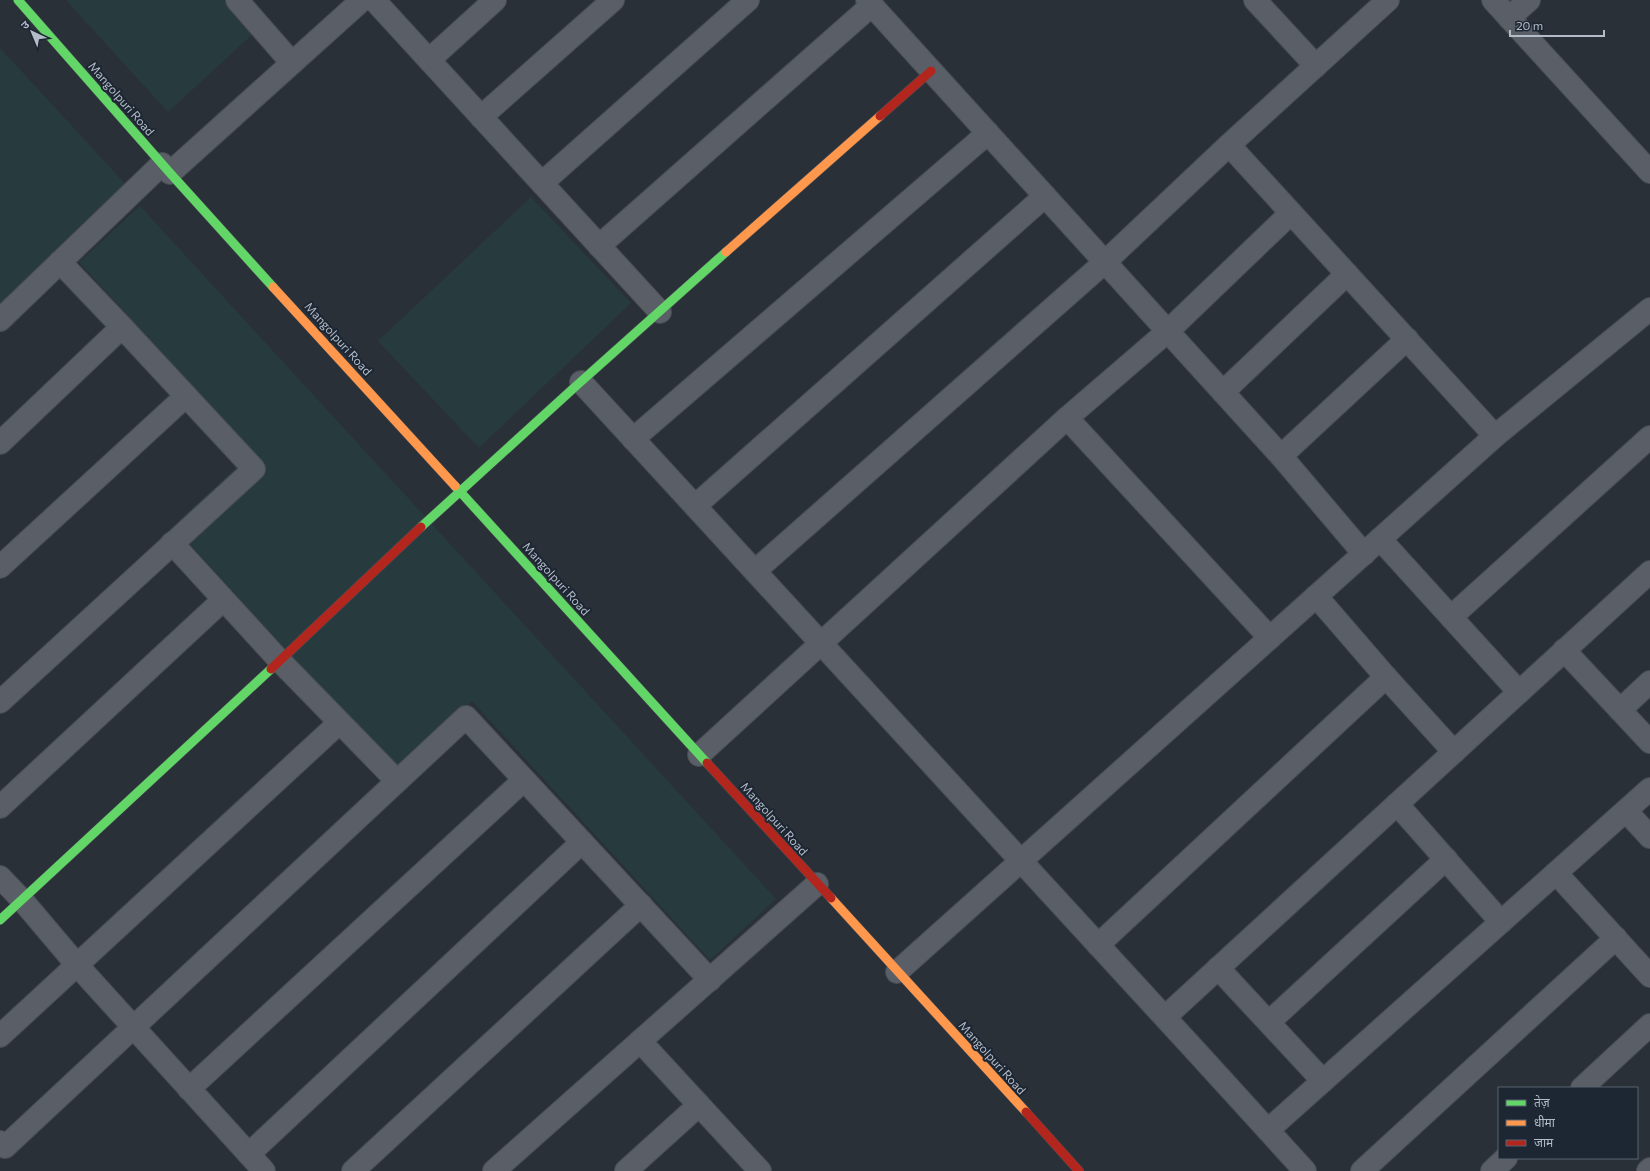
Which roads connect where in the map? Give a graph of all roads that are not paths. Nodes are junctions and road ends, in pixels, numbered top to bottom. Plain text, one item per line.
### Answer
1 (18, 0) edge
2 (238, 0) edge
3 (362, 0) edge
4 (374, 0) edge
5 (495, 0) edge
6 (613, 0) edge
7 (748, 0) edge
8 (1255, 0) edge
9 (1388, 0) edge
10 (1493, 0) edge
11 (1529, 0) edge
12 (869, 3) edge
13 (1509, 18) junction
14 (428, 60) junction
15 (292, 63) junction
16 (1316, 66) junction
17 (931, 71) junction
18 (481, 117) junction
19 (988, 133) junction
20 (1229, 145) junction
21 (166, 168) junction
22 (1650, 172) edge
23 (542, 183) junction
24 (1045, 196) junction
25 (1291, 213) junction
26 (599, 246) junction
27 (60, 262) junction
28 (1105, 262) junction
29 (1347, 274) junction
30 (1650, 309) edge
31 (660, 312) junction
32 (0, 320) edge
33 (122, 327) junction
34 (1168, 331) junction
35 (1407, 339) junction
36 (581, 382) junction
37 (1223, 392) junction
38 (186, 396) junction
39 (1068, 418) junction
40 (1495, 436) junction
41 (1650, 437) edge
42 (633, 439) junction
43 (0, 443) edge
44 (1281, 456) junction
45 (460, 492) junction
46 (695, 506) junction
47 (1380, 539) junction
48 (172, 543) junction
49 (1364, 554) junction
50 (0, 567) edge
51 (755, 571) junction
52 (1650, 572) edge
53 (1316, 596) junction
54 (223, 600) junction
55 (1451, 617) junction
56 (1270, 638) junction
57 (821, 643) junction
58 (1564, 650) junction
59 (280, 662) junction
60 (1386, 677) junction
61 (1650, 682) edge
62 (1519, 692) junction
63 (0, 702) edge
64 (1620, 710) junction
65 (339, 723) junction
66 (1650, 742) edge
67 (1454, 752) junction
68 (699, 755) junction
69 (524, 780) junction
70 (397, 782) junction
71 (1650, 789) edge
72 (1397, 804) junction
73 (0, 807) edge
74 (1626, 811) junction
75 (1650, 837) edge
76 (582, 842) junction
77 (1446, 859) junction
78 (1022, 860) junction
79 (1556, 873) junction
80 (0, 877) edge
81 (817, 884) junction
82 (22, 900) junction
83 (640, 905) junction
84 (0, 920) edge
85 (1501, 922) junction
86 (1616, 938) junction
87 (1098, 945) junction
88 (77, 965) junction
89 (1218, 968) junction
90 (897, 972) junction
91 (1650, 976) edge
92 (710, 980) junction
93 (1165, 1017) junction
94 (1269, 1022) junction
95 (1650, 1025) edge
96 (133, 1027) junction
97 (0, 1036) edge
98 (640, 1041) junction
99 (1323, 1081) junction
100 (1583, 1087) edge
101 (189, 1089) junction
102 (699, 1105) junction
103 (1268, 1130) junction
104 (0, 1142) edge
105 (249, 1154) junction
106 (1505, 1159) edge
107 (750, 1168) edge
108 (1650, 1169) edge
109 (264, 1171) edge
110 (353, 1171) edge
111 (494, 1171) edge
112 (626, 1171) edge
113 (1079, 1171) edge
114 (1305, 1171) edge
115 (1362, 1171) edge
116 (1492, 1171) edge
117 (1648, 1171) edge

1 - 21 street, Mangolpuri Road
2 - 15 street
3 - 15 street
4 - 14 street
5 - 14 street
6 - 18 street
7 - 23 street
8 - 16 street
9 - 16 street
10 - 13 street
11 - 13 street
12 - 17 street
12 - 26 street
13 - 22 street
14 - 18 street
15 - 21 street
16 - 20 street
17 - 19 street
17 - 31 street
18 - 23 street
19 - 24 street
19 - 42 street
20 - 25 street
20 - 28 street
21 - 27 street
21 - 45 street, Mangolpuri Road
23 - 26 street
24 - 28 street
24 - 46 street
25 - 29 street
25 - 34 street
26 - 31 street
27 - 32 street
27 - 33 street
28 - 34 street
28 - 51 street
29 - 35 street
29 - 37 street
30 - 40 street
31 - 36 street
33 - 38 street
33 - 43 street
34 - 37 street
34 - 39 street
35 - 40 street
35 - 44 street
36 - 42 street
36 - 45 street
37 - 44 street
38 - 48 street
38 - 50 street
39 - 56 street
39 - 57 street
40 - 47 street
41 - 55 street
42 - 46 street
44 - 49 street
45 - 59 street
45 - 68 street, Mangolpuri Road
46 - 51 street
47 - 49 street
47 - 55 street
48 - 54 street
48 - 63 street
49 - 53 street
51 - 57 street
52 - 58 street
53 - 56 street
53 - 60 street
54 - 59 street
54 - 73 street
55 - 62 street
56 - 78 street
57 - 68 street
57 - 78 street
58 - 62 street
58 - 64 street
59 - 65 street
59 - 82 street
60 - 67 street
60 - 87 street
61 - 64 street
62 - 67 street
64 - 66 street
65 - 70 street
65 - 88 street
67 - 72 street
68 - 81 street, Mangolpuri Road
69 - 70 street
69 - 76 street
69 - 101 street
70 - 96 street
71 - 74 street
72 - 77 street
72 - 89 street
74 - 75 street
74 - 79 street
76 - 83 street
76 - 105 street
77 - 85 street
77 - 94 street
78 - 87 street
78 - 90 street
79 - 85 street
79 - 86 street
80 - 82 street
81 - 90 street, Mangolpuri Road
81 - 92 street
82 - 84 street
82 - 88 street
83 - 92 street
83 - 110 street
85 - 99 street
86 - 91 street
86 - 115 street
87 - 93 street
88 - 96 street
88 - 97 street
89 - 93 street
89 - 94 street
90 - 113 street, Mangolpuri Road
92 - 98 street
93 - 103 street
94 - 99 street
95 - 100 street
96 - 101 street
96 - 104 street
98 - 102 street
98 - 111 street
99 - 103 street
101 - 105 street
102 - 107 street
102 - 112 street
103 - 114 street
105 - 109 street
106 - 116 street
108 - 117 street

